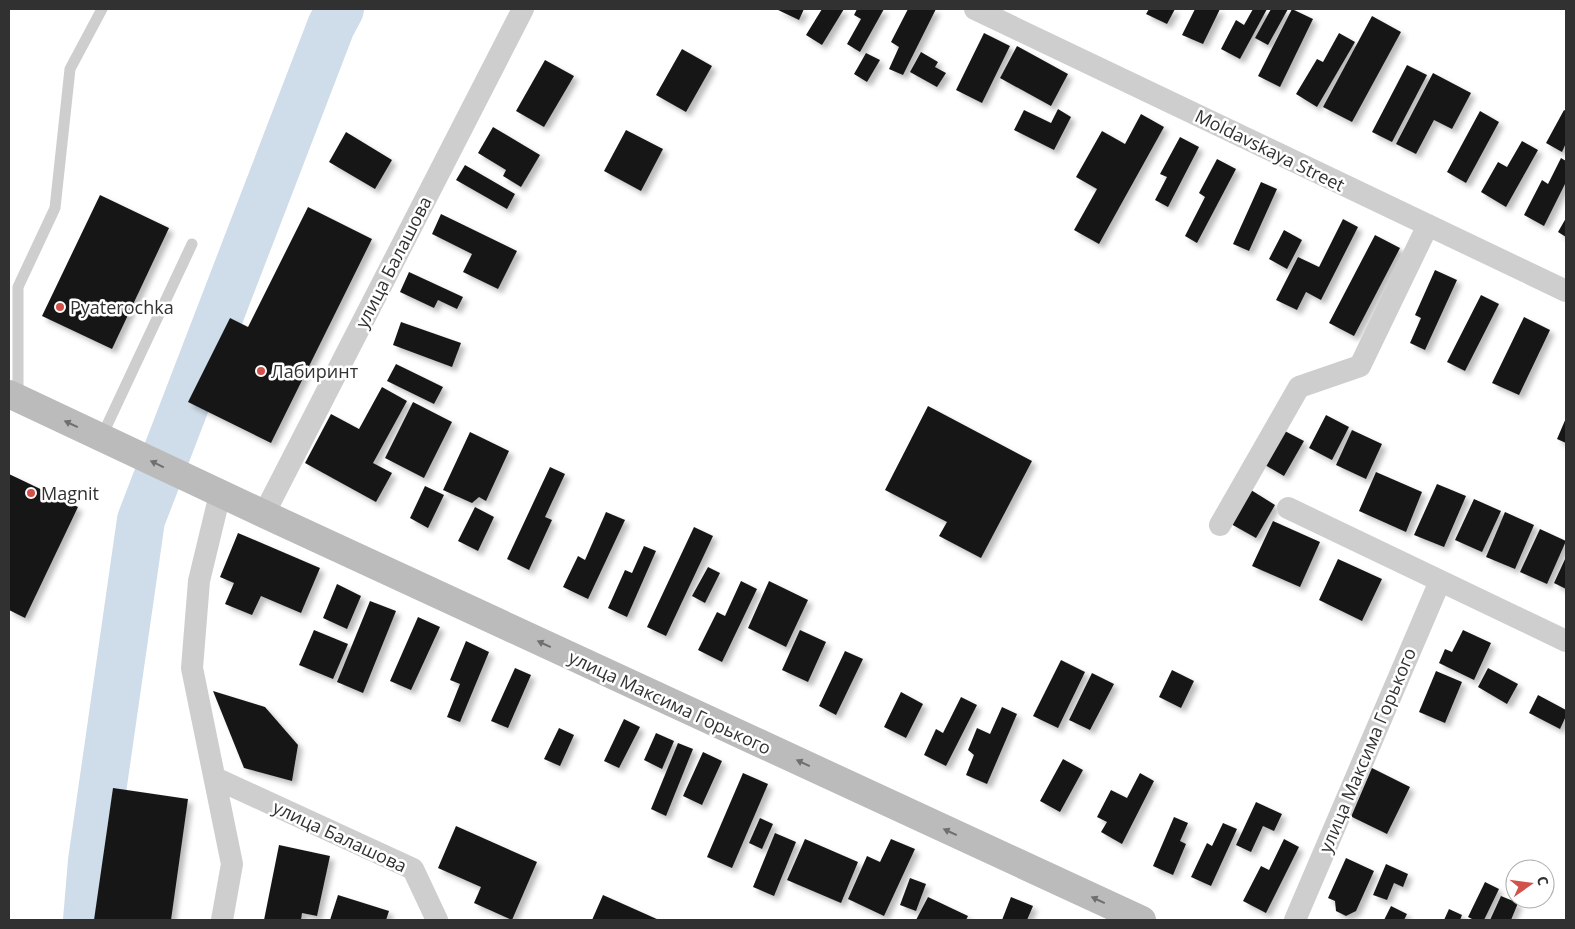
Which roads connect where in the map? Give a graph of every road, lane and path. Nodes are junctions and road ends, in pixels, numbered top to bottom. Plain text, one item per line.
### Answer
1 (102, 9) edge
2 (523, 9) edge
3 (975, 9) edge
4 (1428, 225) junction
5 (192, 244) dead end
6 (1566, 291) edge
7 (13, 397) edge
8 (108, 441) junction
9 (209, 489) junction
10 (1288, 508) dead end
11 (264, 514) junction
12 (1220, 525) dead end
13 (1440, 580) junction
14 (1566, 640) edge
15 (215, 778) junction
16 (222, 920) edge
17 (437, 920) edge
18 (1142, 920) edge
19 (1294, 920) edge

1 - 7 lane
2 - 11 street, улица Балашова
3 - 4 street, Moldavskaya Street
4 - 6 street, Moldavskaya Street
4 - 12 street
5 - 8 lane
8 -> 7 main road
9 -> 8 main road, улица Максима Горького
9 - 11 main road, улица Максима Горького
9 - 15 street
10 - 13 street
18 -> 11 main road, улица Максима Горького
13 - 14 street
13 - 19 street, улица Максима Горького
15 - 16 street
15 - 17 street, улица Балашова

